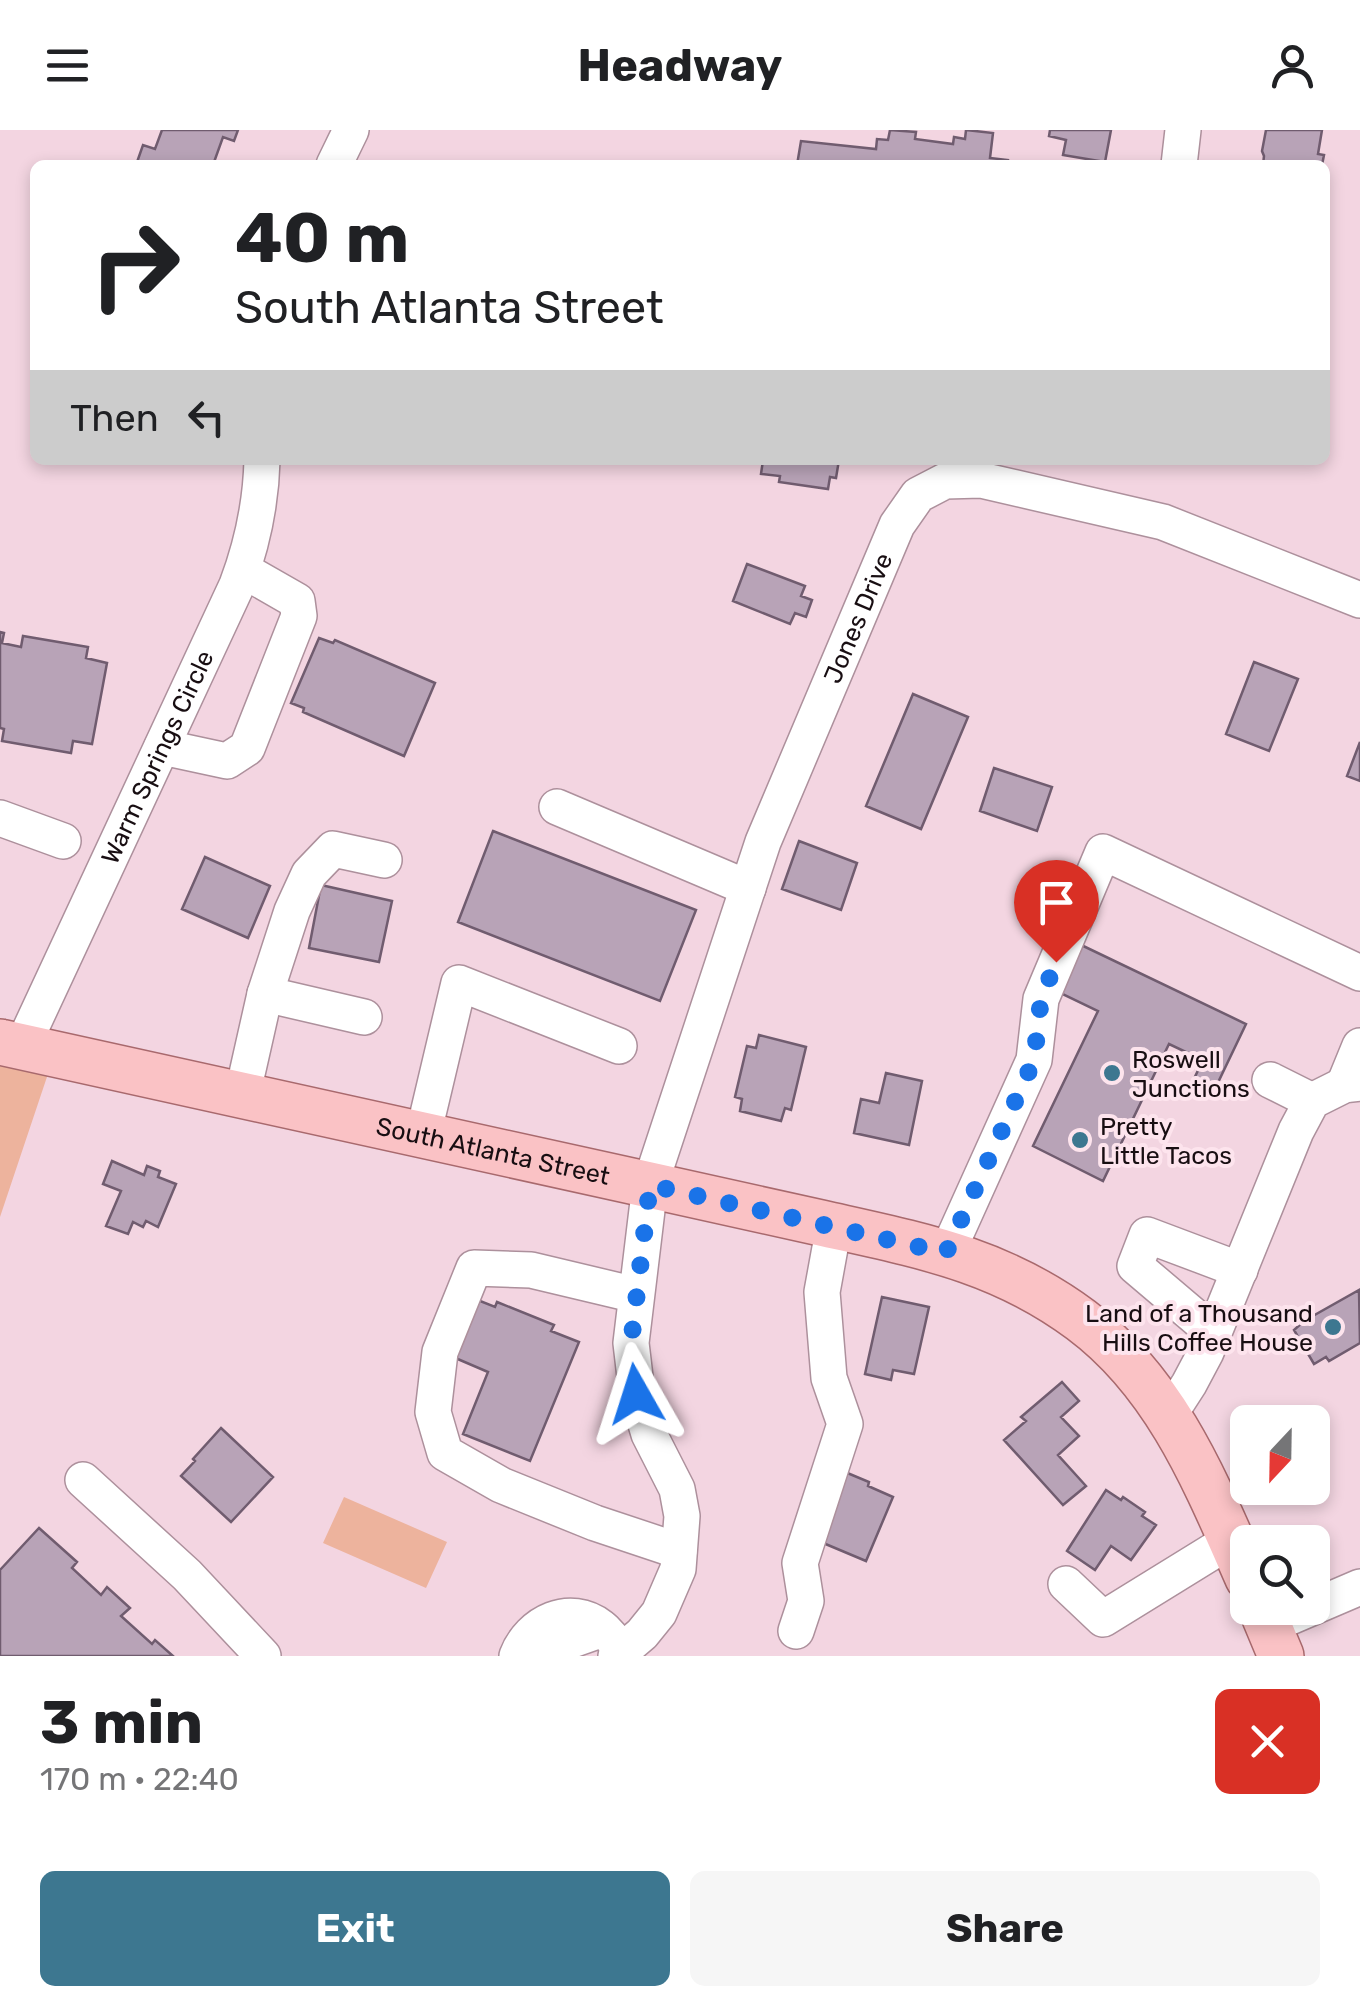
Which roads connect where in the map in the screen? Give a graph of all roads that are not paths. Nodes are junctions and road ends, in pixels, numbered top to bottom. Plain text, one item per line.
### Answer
1 (352, 130) edge
2 (1183, 130) edge
3 (337, 160) edge
4 (1180, 160) edge
5 (262, 465) edge
6 (243, 570) junction
7 (1360, 600) edge
8 (162, 747) junction
9 (557, 807) dead end
10 (0, 818) edge
11 (63, 841) dead end
12 (384, 860) dead end
13 (748, 888) junction
14 (1360, 973) edge
15 (265, 994) junction
16 (364, 1017) dead end
17 (11, 1045) edge
18 (619, 1046) dead end
19 (1360, 1046) edge
20 (1270, 1080) dead end
21 (1352, 1084) edge
22 (242, 1096) junction
23 (1312, 1100) junction
24 (423, 1135) junction
25 (650, 1185) junction
26 (834, 1226) junction
27 (946, 1253) junction
28 (1240, 1270) junction
29 (636, 1295) junction
30 (1214, 1333) junction
31 (1169, 1415) junction
32 (84, 1480) dead end
33 (1230, 1539) edge
34 (680, 1551) junction
35 (1230, 1563) edge
36 (1066, 1584) dead end
37 (1360, 1587) edge
38 (1270, 1630) edge
39 (796, 1631) dead end
40 (614, 1646) edge
41 (262, 1656) edge
42 (517, 1656) edge
43 (527, 1656) edge

1 - 3 street
2 - 4 street
5 - 6 street, Warm Springs Circle
6 - 8 street, Warm Springs Circle
6 - 8 street
7 - 13 street, Jones Drive
8 - 17 street, Warm Springs Circle
9 - 13 street
10 - 11 street
12 - 15 street
13 - 25 street, Jones Drive
14 - 27 street
15 - 16 street
15 - 22 street
17 - 22 main road, South Atlanta Street
18 - 24 street
19 - 21 street
20 - 23 street
21 - 23 street
22 - 24 main road, South Atlanta Street
23 - 28 street
24 - 25 main road, South Atlanta Street
25 - 26 main road, South Atlanta Street
25 - 29 street, Jones Drive
26 - 27 main road, South Atlanta Street
26 - 39 street
27 - 31 main road, South Atlanta Street
28 - 30 street
28 - 30 street
29 - 34 street, Jones Drive
29 - 34 street
30 - 31 street
31 - 33 main road, South Atlanta Street
32 - 41 street
34 - 40 street, Jones Drive
35 - 36 street
37 - 38 street
40 - 42 street
40 - 43 street

